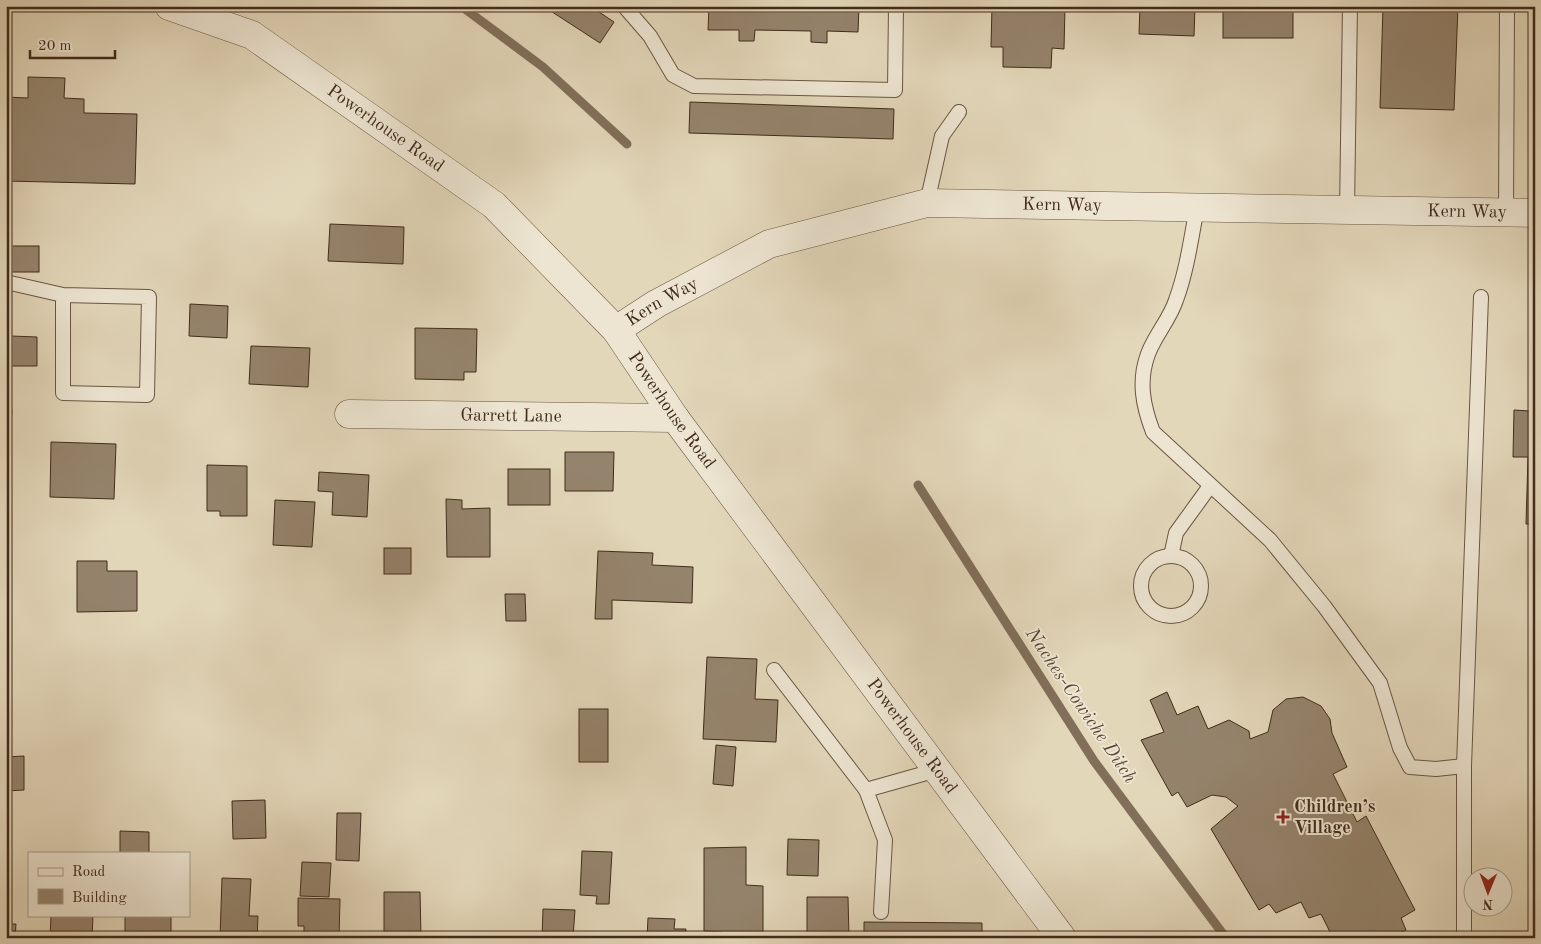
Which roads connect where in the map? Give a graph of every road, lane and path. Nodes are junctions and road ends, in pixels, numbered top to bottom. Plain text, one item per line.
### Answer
1 (169, 6) edge
2 (624, 6) edge
3 (896, 6) edge
4 (1350, 6) edge
5 (1507, 6) edge
6 (959, 112) dead end
7 (927, 203) junction
8 (1197, 208) junction
9 (1348, 210) junction
10 (1506, 212) junction
11 (1535, 213) edge
12 (6, 282) edge
13 (63, 295) junction
14 (1481, 297) dead end
15 (616, 330) junction
16 (349, 414) dead end
17 (675, 418) junction
18 (1210, 486) junction
19 (1171, 556) junction
20 (774, 670) dead end
21 (1464, 766) junction
22 (937, 770) junction
23 (866, 790) junction
24 (881, 912) dead end
25 (1062, 938) edge
26 (1464, 938) edge

1 - 15 street, Powerhouse Road
2 - 3 lane
4 - 9 lane
5 - 10 lane
6 - 7 lane
7 - 8 street, Kern Way
7 - 15 street, Kern Way
8 - 9 street, Kern Way
8 - 18 lane
9 - 10 street, Kern Way
10 - 11 street, Kern Way
12 - 13 lane
13 - 13 lane
14 - 21 lane
15 - 17 street, Powerhouse Road
16 - 17 street, Garrett Lane
17 - 22 street, Powerhouse Road
18 - 19 lane
18 - 21 lane
19 - 19 lane
20 - 23 lane
21 - 26 lane
22 - 23 lane
22 - 25 street, Powerhouse Road
23 - 24 lane

